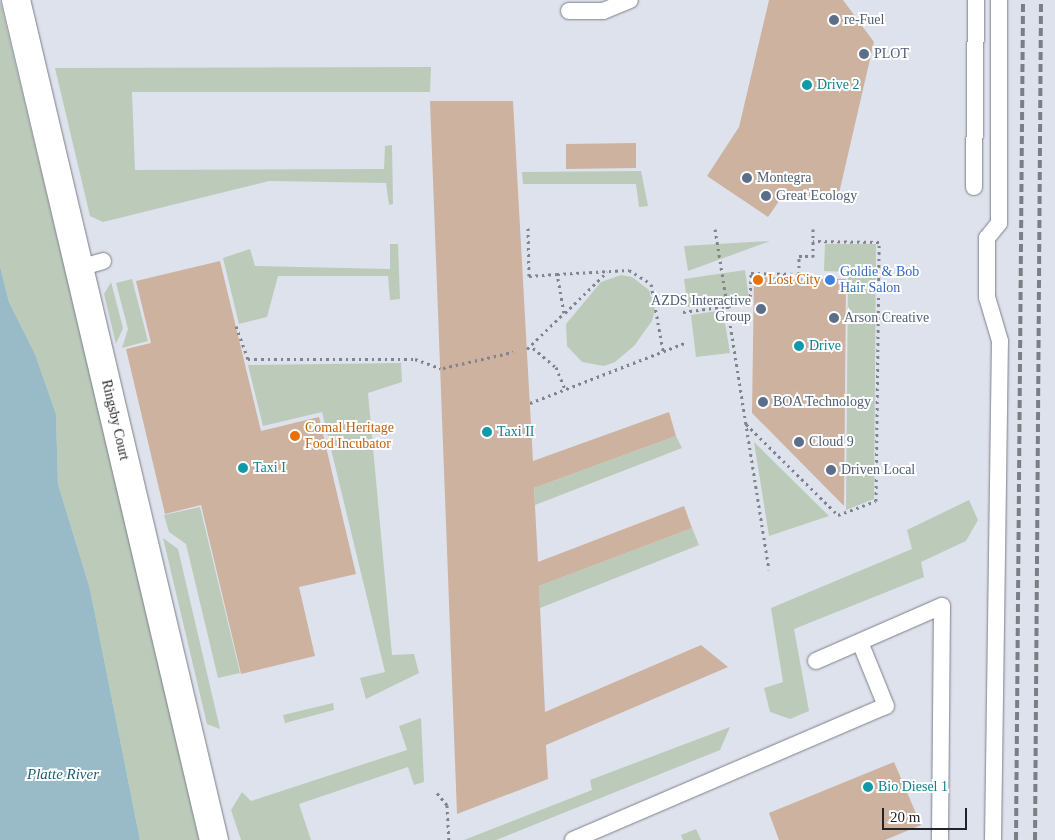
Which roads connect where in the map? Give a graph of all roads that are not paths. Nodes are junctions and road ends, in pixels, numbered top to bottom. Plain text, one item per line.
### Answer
1 (16, 0) edge
2 (630, 0) edge
3 (976, 0) edge
4 (999, 0) edge
5 (569, 11) dead end
6 (974, 187) dead end
7 (860, 642) junction
8 (816, 661) dead end
9 (214, 840) edge
10 (573, 840) edge
11 (940, 840) edge
12 (993, 840) edge

1 - 9 street, Ringsby Court
2 - 5 lane
3 - 6 lane
4 - 12 lane
7 - 8 lane
7 - 10 lane
7 - 11 lane

